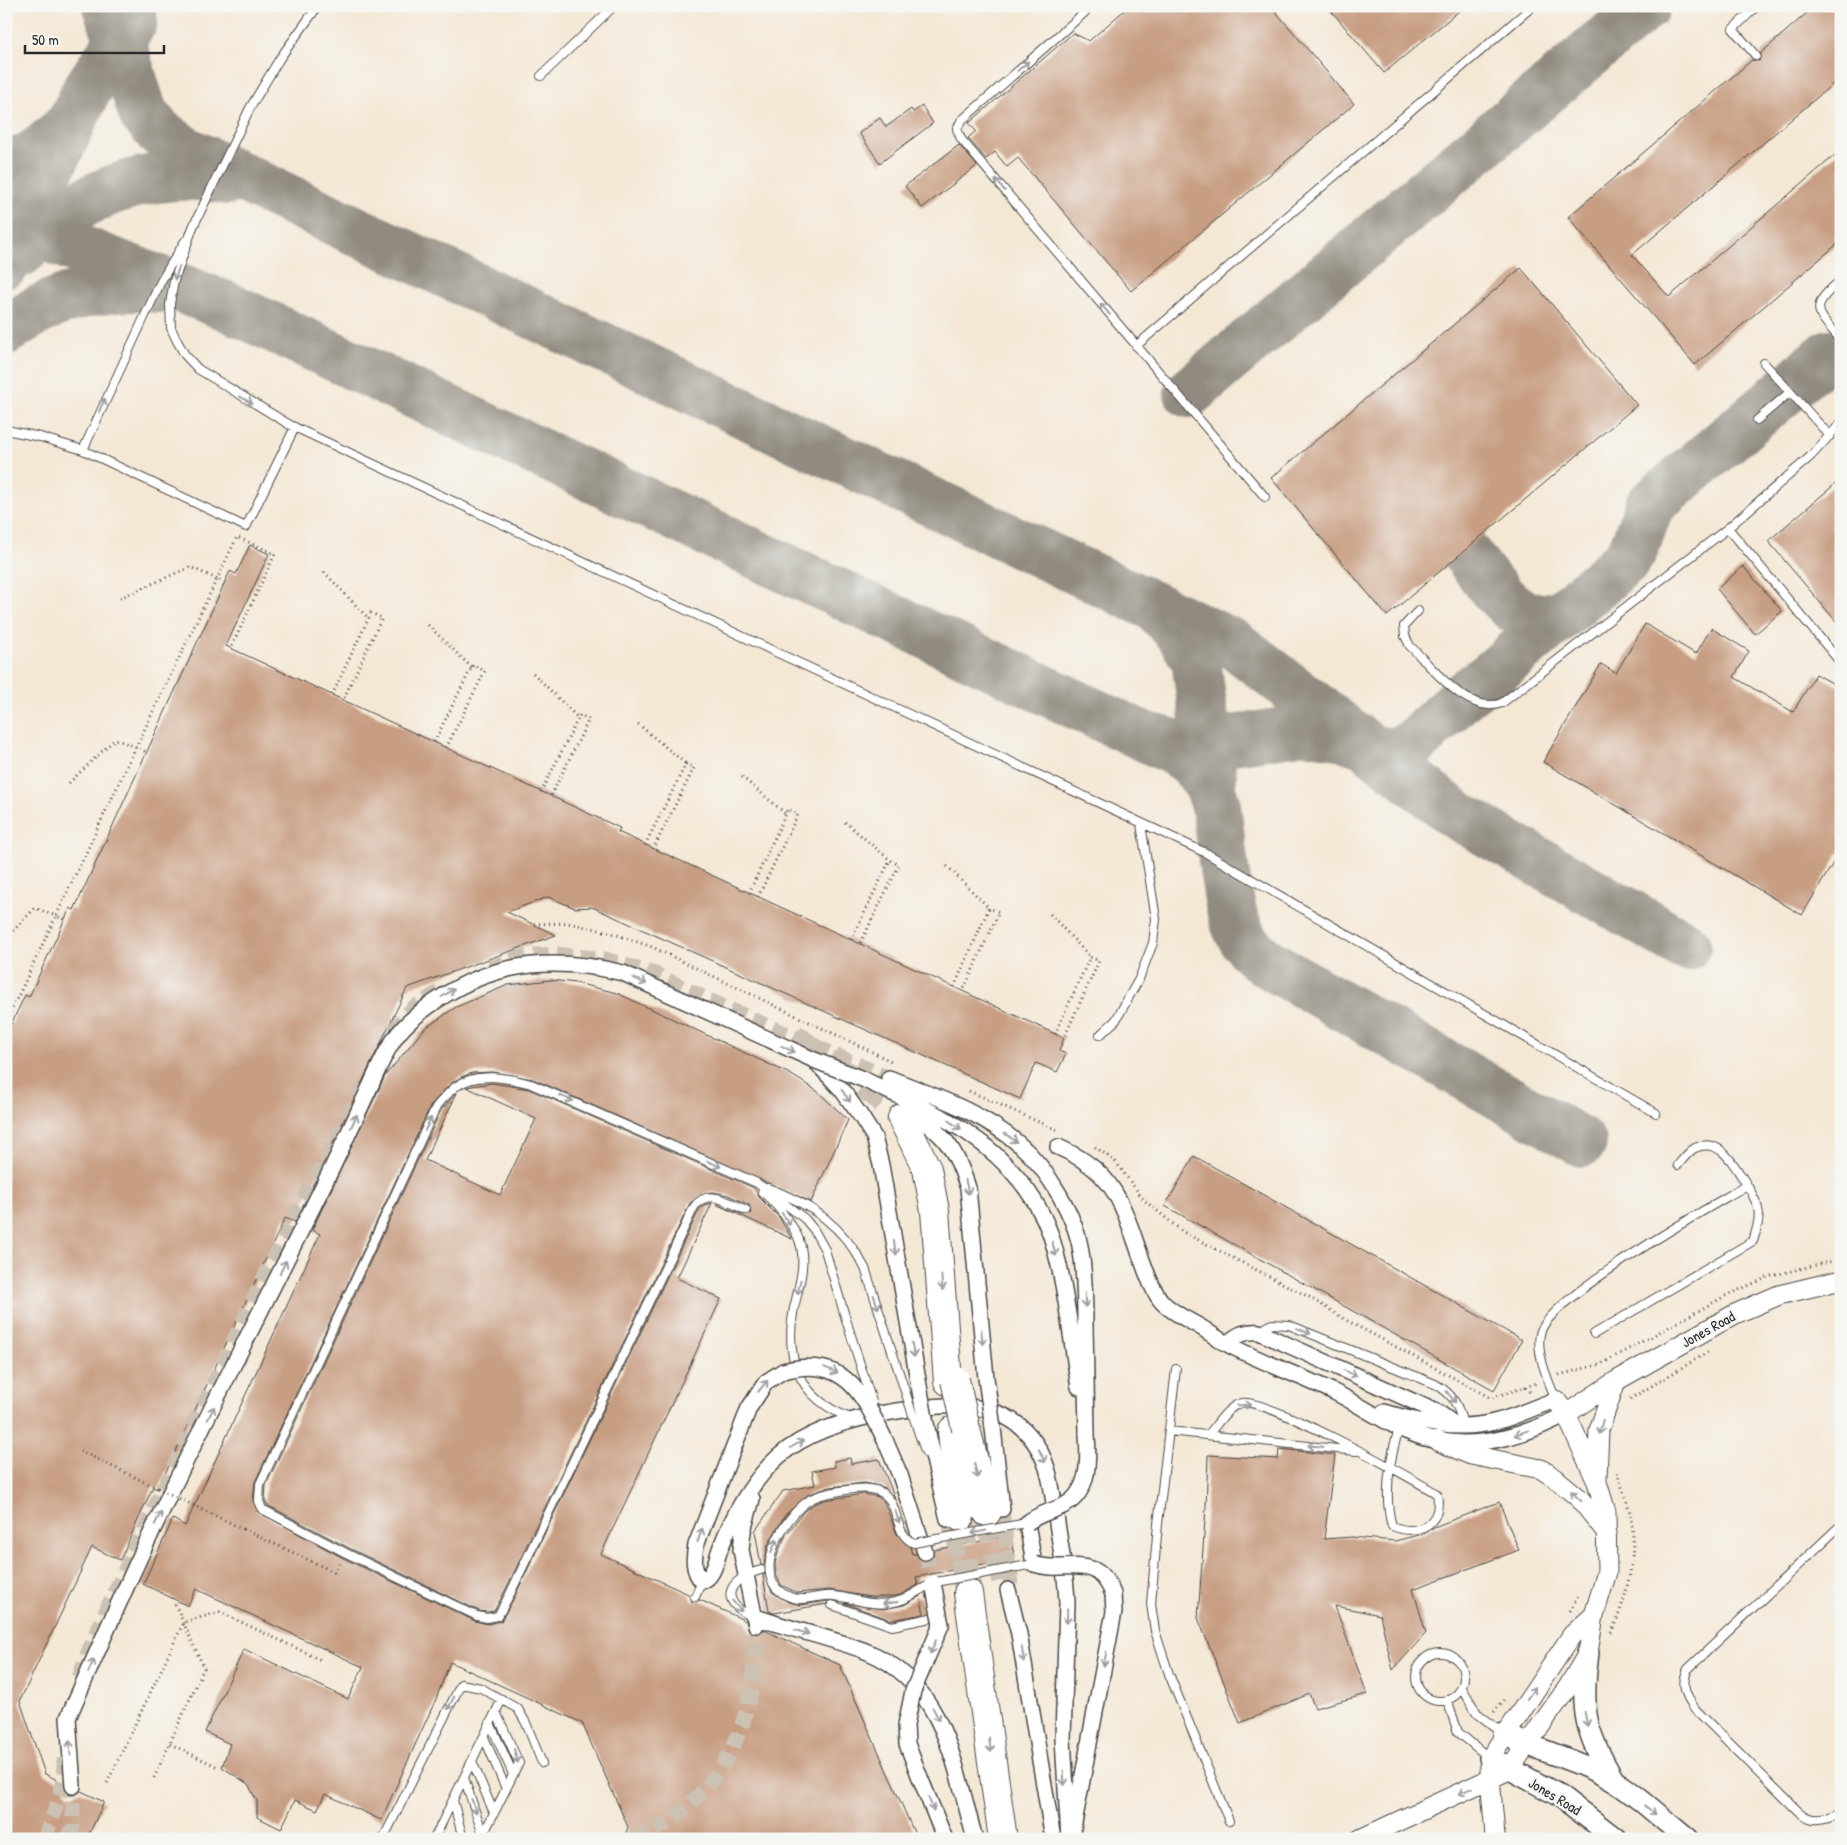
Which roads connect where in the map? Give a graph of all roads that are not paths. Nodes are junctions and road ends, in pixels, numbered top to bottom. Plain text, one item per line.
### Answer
1 (318, 6) edge
2 (614, 6) edge
3 (1092, 6) edge
4 (1533, 6) edge
5 (1757, 6) edge
6 (1756, 56) dead end
7 (541, 76) dead end
8 (193, 227) junction
9 (1841, 280) edge
10 (1841, 340) edge
11 (1136, 346) junction
12 (1764, 362) dead end
13 (1790, 392) junction
14 (1757, 420) dead end
15 (1841, 423) edge
16 (293, 426) junction
17 (6, 430) edge
18 (1830, 436) junction
19 (83, 450) junction
20 (1265, 497) dead end
21 (1728, 528) junction
22 (1418, 611) dead end
23 (1841, 663) edge
24 (1141, 824) junction
25 (1100, 1034) dead end
26 (814, 1060) junction
27 (889, 1078) tunnel mouth
28 (865, 1080) junction
29 (1656, 1113) dead end
30 (902, 1118) tunnel mouth
31 (1058, 1147) dead end
32 (1678, 1165) dead end
33 (744, 1178) junction
34 (757, 1183) junction
35 (1747, 1185) junction
36 (746, 1210) dead end
37 (1841, 1280) edge
38 (1259, 1332) junction
39 (1594, 1334) dead end
40 (1227, 1344) junction
41 (1176, 1369) dead end
42 (1616, 1381) junction
43 (911, 1387) junction
44 (1365, 1407) junction
45 (1561, 1407) junction
46 (855, 1420) junction
47 (1460, 1426) junction
48 (1399, 1428) junction
49 (1169, 1431) junction
50 (941, 1432) junction
51 (1087, 1434) junction
52 (1208, 1435) junction
53 (885, 1440) junction
54 (1438, 1441) junction
55 (1364, 1452) junction
56 (773, 1463) junction
57 (1389, 1466) junction
58 (1597, 1482) junction
59 (994, 1511) joint
60 (950, 1512) tunnel mouth
61 (1026, 1523) junction
62 (1841, 1525) edge
63 (1607, 1534) junction
64 (923, 1547) junction
65 (1034, 1564) junction
66 (754, 1572) junction
67 (932, 1579) junction
68 (702, 1581) junction
69 (1010, 1587) tunnel mouth
70 (968, 1593) tunnel mouth
71 (695, 1598) dead end
72 (832, 1605) dead end
73 (1594, 1615) junction
74 (940, 1616) junction
75 (756, 1621) junction
76 (1588, 1653) junction
77 (1462, 1688) junction
78 (502, 1699) junction
79 (1446, 1700) junction
80 (496, 1712) junction
81 (490, 1723) junction
82 (1504, 1734) junction
83 (484, 1737) junction
84 (1527, 1745) junction
85 (1490, 1758) junction
86 (472, 1761) junction
87 (542, 1763) dead end
88 (1509, 1770) junction
89 (513, 1774) junction
90 (464, 1778) junction
91 (1489, 1780) junction
92 (1614, 1781) junction
93 (73, 1786) tunnel mouth
94 (506, 1789) junction
95 (453, 1800) junction
96 (1841, 1812) edge
97 (494, 1813) junction
98 (1229, 1820) dead end
99 (482, 1836) edge
100 (943, 1836) edge
101 (383, 1839) edge
102 (434, 1839) edge
103 (464, 1839) edge
104 (975, 1839) edge
105 (1004, 1839) edge
106 (1053, 1839) edge
107 (1070, 1839) edge
108 (1360, 1839) edge
109 (1494, 1839) edge
110 (1616, 1839) edge
111 (1687, 1839) edge

1 - 8 lane
2 - 7 lane
11 -> 3 lane
4 - 11 lane
5 - 6 lane
8 -> 16 lane
19 -> 8 lane
9 - 10 lane
11 - 20 lane
12 - 13 lane
13 - 14 lane
13 - 18 lane
15 - 18 lane
16 - 19 lane
16 - 24 lane
17 - 19 lane
18 - 21 lane
21 - 22 lane
21 - 23 lane
24 - 25 lane
24 - 29 lane
26 - 28 street, bridge
26 -> 43 street
93 -> 26 street
27 -> 51 street
28 -> 51 street
28 -> 59 street, bridge
30 -> 50 highway, bridge
31 - 40 street
32 - 35 lane
33 - 34 lane
36 -> 33 lane
33 -> 46 lane
34 -> 43 lane
34 - 53 lane, bridge
35 - 39 lane
35 - 45 lane
37 - 42 street, Jones Road
38 - 40 street
38 -> 47 street
38 -> 47 lane
40 - 44 street
41 - 49 lane
42 - 45 street, Jones Road
42 -> 58 street
43 - 50 street, bridge
44 - 47 street
44 - 48 street
45 - 47 street
45 -> 54 street
45 - 58 street
56 -> 46 street
46 -> 107 street
48 - 54 street
48 - 57 lane
49 - 52 lane
49 - 98 lane
50 -> 59 highway
50 - 60 highway
51 - 61 street, bridge
55 -> 52 lane
52 -> 55 lane
53 - 64 street
68 -> 53 street, bridge
63 -> 54 street
55 - 57 lane
56 - 66 street
56 - 68 street
57 - 57 lane
58 - 63 street
61 -> 64 lane, bridge
61 - 65 street
62 - 96 lane
63 - 73 street
67 -> 64 lane, bridge
65 - 67 lane, bridge
65 -> 107 street, bridge
66 - 75 street
66 -> 75 lane
67 - 74 street, bridge
68 - 71 lane
69 -> 106 street
70 -> 105 highway
72 - 74 lane
73 - 76 street
82 -> 73 street
74 -> 100 street, bridge
75 -> 104 street
76 - 84 street
76 -> 92 main road
77 - 79 lane
77 - 79 lane
77 - 82 lane
78 - 80 lane
78 - 87 lane
78 -> 101 lane
79 - 85 lane
80 - 81 lane
80 -> 89 lane
81 - 83 lane
81 - 89 lane
82 - 84 main road
82 - 85 street
83 - 86 lane
83 - 94 lane
84 - 88 street
84 - 92 main road
85 - 88 main road, Jones Road
85 - 91 street
86 - 90 lane
86 - 97 lane
88 - 91 street
88 - 110 main road, Jones Road
89 - 94 lane
90 - 95 lane
90 -> 99 lane
91 -> 108 street
91 - 109 street
92 -> 111 main road
94 - 97 lane
95 - 102 lane
95 - 103 lane
97 - 99 lane

